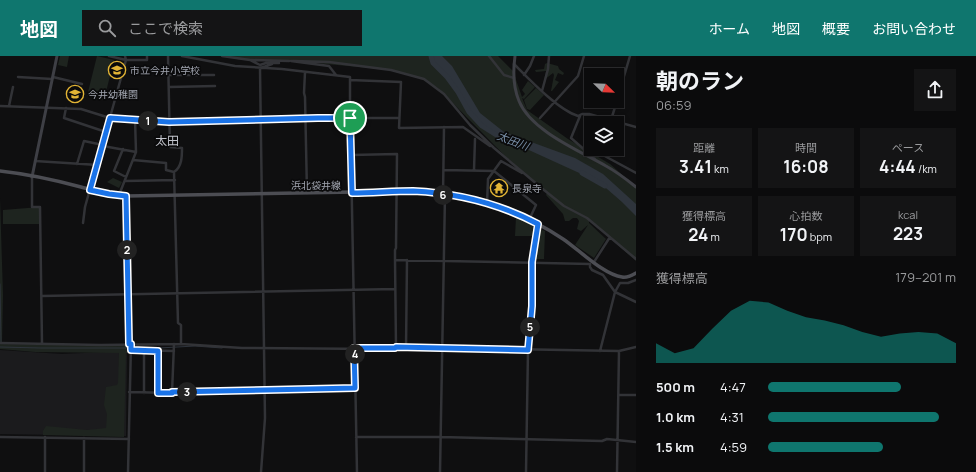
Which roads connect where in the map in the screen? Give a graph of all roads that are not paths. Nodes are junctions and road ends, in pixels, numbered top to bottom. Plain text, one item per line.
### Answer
1 (57, 56) edge
2 (109, 56) edge
3 (125, 56) edge
4 (148, 56) edge
5 (168, 56) edge
6 (182, 56) edge
7 (222, 56) edge
8 (489, 56) edge
9 (515, 56) edge
10 (534, 56) edge
11 (548, 56) edge
12 (584, 56) edge
13 (630, 56) edge
14 (126, 60) junction
15 (250, 60) junction
16 (291, 60) edge
17 (279, 63) junction
18 (514, 64) junction
19 (260, 69) junction
20 (305, 72) junction
21 (214, 74) dead end
22 (169, 75) junction
23 (524, 75) junction
24 (336, 76) junction
25 (624, 76) edge
26 (18, 77) dead end
27 (52, 78) junction
28 (514, 78) junction
29 (350, 80) junction
30 (82, 84) dead end
31 (215, 86) dead end
32 (13, 87) dead end
33 (169, 87) junction
34 (542, 91) junction
35 (555, 102) junction
36 (0, 106) edge
37 (10, 106) junction
38 (46, 107) junction
39 (66, 108) junction
40 (580, 116) junction
41 (594, 116) edge
42 (110, 118) junction
43 (305, 118) junction
44 (350, 118) junction
45 (399, 118) junction
46 (540, 118) dead end
47 (261, 119) junction
48 (135, 120) junction
49 (169, 122) junction
50 (624, 125) edge
51 (444, 127) junction
52 (636, 127) edge
53 (106, 132) junction
54 (475, 140) dead end
55 (103, 145) junction
56 (494, 148) junction
57 (123, 149) junction
58 (136, 152) junction
59 (351, 155) junction
60 (605, 156) edge
61 (133, 160) junction
62 (35, 161) junction
63 (598, 162) junction
64 (77, 164) junction
65 (98, 165) junction
66 (444, 170) junction
67 (474, 170) junction
68 (0, 171) edge
69 (494, 171) junction
70 (174, 172) junction
71 (636, 173) edge
72 (32, 176) junction
73 (528, 176) junction
74 (126, 177) junction
75 (175, 180) junction
76 (125, 181) junction
77 (636, 187) edge
78 (90, 190) junction
79 (397, 192) junction
80 (307, 193) junction
81 (352, 193) junction
82 (262, 194) junction
83 (119, 195) junction
84 (175, 195) junction
85 (444, 195) junction
86 (126, 196) junction
87 (487, 204) junction
88 (529, 220) junction
89 (83, 223) dead end
90 (538, 224) junction
91 (610, 237) junction
92 (395, 260) junction
93 (407, 260) junction
94 (636, 260) edge
95 (444, 261) junction
96 (532, 262) junction
97 (592, 262) junction
98 (636, 273) edge
99 (636, 280) edge
100 (395, 289) junction
101 (353, 290) junction
102 (264, 292) junction
103 (615, 292) junction
104 (177, 293) junction
105 (128, 294) junction
106 (42, 296) junction
107 (636, 302) edge
108 (0, 343) edge
109 (42, 344) junction
110 (130, 344) junction
111 (174, 344) junction
112 (181, 344) junction
113 (396, 347) junction
114 (636, 347) edge
115 (264, 348) junction
116 (354, 348) junction
117 (406, 348) junction
118 (443, 348) junction
119 (131, 350) junction
120 (144, 350) junction
121 (528, 350) junction
122 (158, 351) junction
123 (174, 351) junction
124 (600, 351) junction
125 (619, 351) junction
126 (355, 388) junction
127 (265, 390) junction
128 (129, 392) junction
129 (172, 392) junction
130 (144, 393) junction
131 (158, 393) junction
132 (619, 395) junction
133 (636, 395) edge
134 (0, 436) edge
135 (356, 437) junction
136 (441, 437) junction
137 (45, 438) junction
138 (84, 438) junction
139 (128, 439) junction
140 (527, 439) junction
141 (618, 440) junction
142 (636, 442) edge
143 (45, 472) edge
144 (84, 472) edge
145 (128, 472) edge
146 (261, 472) edge
147 (356, 472) edge
148 (440, 472) edge
149 (526, 472) edge
150 (618, 472) edge

1 - 27 main road
2 - 14 street
3 - 14 street
4 - 14 street
5 - 22 street
6 - 19 street
7 - 15 street
8 - 28 street
9 - 18 main road
10 - 23 street
11 - 34 street
12 - 35 street
13 - 25 street
14 - 42 street
15 - 16 street
15 - 17 street
16 - 17 street
16 - 24 street
16 - 56 street
17 - 19 street
18 - 23 street
18 - 28 main road
19 - 20 street
19 - 47 street
20 - 24 street
20 - 43 street
21 - 22 street
22 - 33 street
23 - 34 street
24 - 29 street
26 - 27 street
27 - 30 street
27 - 38 main road
28 - 63 main road
29 - 44 street
29 - 45 street
31 - 33 street
32 - 37 street
33 - 49 street
34 - 35 street
35 - 40 street
35 - 46 street
36 - 37 street
37 - 38 street
38 - 39 street
38 - 62 main road
39 - 42 street
39 - 53 street
40 - 41 street
40 - 63 street
42 - 48 main road
42 - 53 street
43 - 44 street
43 - 47 street
43 - 80 street
44 - 45 street
44 - 59 street
45 - 51 street
47 - 49 street
47 - 82 street
48 - 49 main road
48 - 58 street
49 - 70 street
50 - 52 street
51 - 56 street
51 - 66 street
53 - 55 street
54 - 67 street
55 - 57 street
55 - 64 street
55 - 65 street
56 - 73 street
57 - 58 street
57 - 74 street
58 - 61 street
59 - 79 street
59 - 81 street
60 - 71 street
61 - 70 street
61 - 74 street
62 - 64 street
62 - 72 main road
63 - 77 main road
64 - 65 street
65 - 78 street
66 - 67 street
66 - 85 street
67 - 69 street
68 - 72 main road, 浜北袋井線
69 - 73 street
69 - 87 street
69 - 88 street
70 - 75 street
72 - 78 main road, 浜北袋井線
72 - 106 street
73 - 91 street
74 - 76 street
75 - 76 street
75 - 84 street
76 - 83 street
78 - 83 main road, 浜北袋井線
78 - 89 street
79 - 81 main road, 浜北袋井線
79 - 85 main road, 浜北袋井線
79 - 92 street
80 - 81 main road, 浜北袋井線
80 - 82 main road, 浜北袋井線
81 - 101 street
82 - 84 main road, 浜北袋井線
82 - 102 street
83 - 86 main road, 浜北袋井線
84 - 86 main road, 浜北袋井線
84 - 104 street
85 - 87 main road, 浜北袋井線
85 - 95 street
86 - 105 street
87 - 88 main road, 浜北袋井線
88 - 90 main road, 浜北袋井線
90 - 96 street
90 - 97 main road, 浜北袋井線
91 - 94 street
91 - 97 street
92 - 93 street
92 - 100 street
93 - 95 street
93 - 117 street
95 - 96 street
95 - 118 street
96 - 97 street
96 - 121 street
97 - 98 main road, 浜北袋井線
97 - 103 street
99 - 103 street
100 - 101 street
100 - 113 street
101 - 102 street
101 - 116 street
102 - 104 street
102 - 115 street
103 - 107 street
103 - 124 street
104 - 105 street
104 - 112 street
105 - 106 street
105 - 110 street
106 - 109 street
108 - 109 street
109 - 110 street
110 - 111 street
110 - 119 street
111 - 112 street
111 - 123 street
112 - 115 street
113 - 116 street
113 - 117 street
114 - 125 street
115 - 116 street
115 - 127 street
116 - 126 street
117 - 118 street
118 - 121 street
118 - 136 street
119 - 120 street
119 - 128 street
120 - 122 street
120 - 130 street
121 - 124 street
121 - 140 street
122 - 123 street
122 - 131 street
123 - 129 street
124 - 125 street
125 - 132 street
126 - 127 street
126 - 135 street
127 - 129 street
127 - 146 street
128 - 130 street
128 - 139 street
129 - 131 street
130 - 131 street
132 - 133 street
132 - 141 street
134 - 137 street
135 - 136 street
135 - 147 street
136 - 140 street
136 - 148 street
137 - 138 street
137 - 143 street
138 - 139 street
138 - 144 street
139 - 145 street
140 - 141 street
140 - 149 street
141 - 142 street
141 - 150 street

